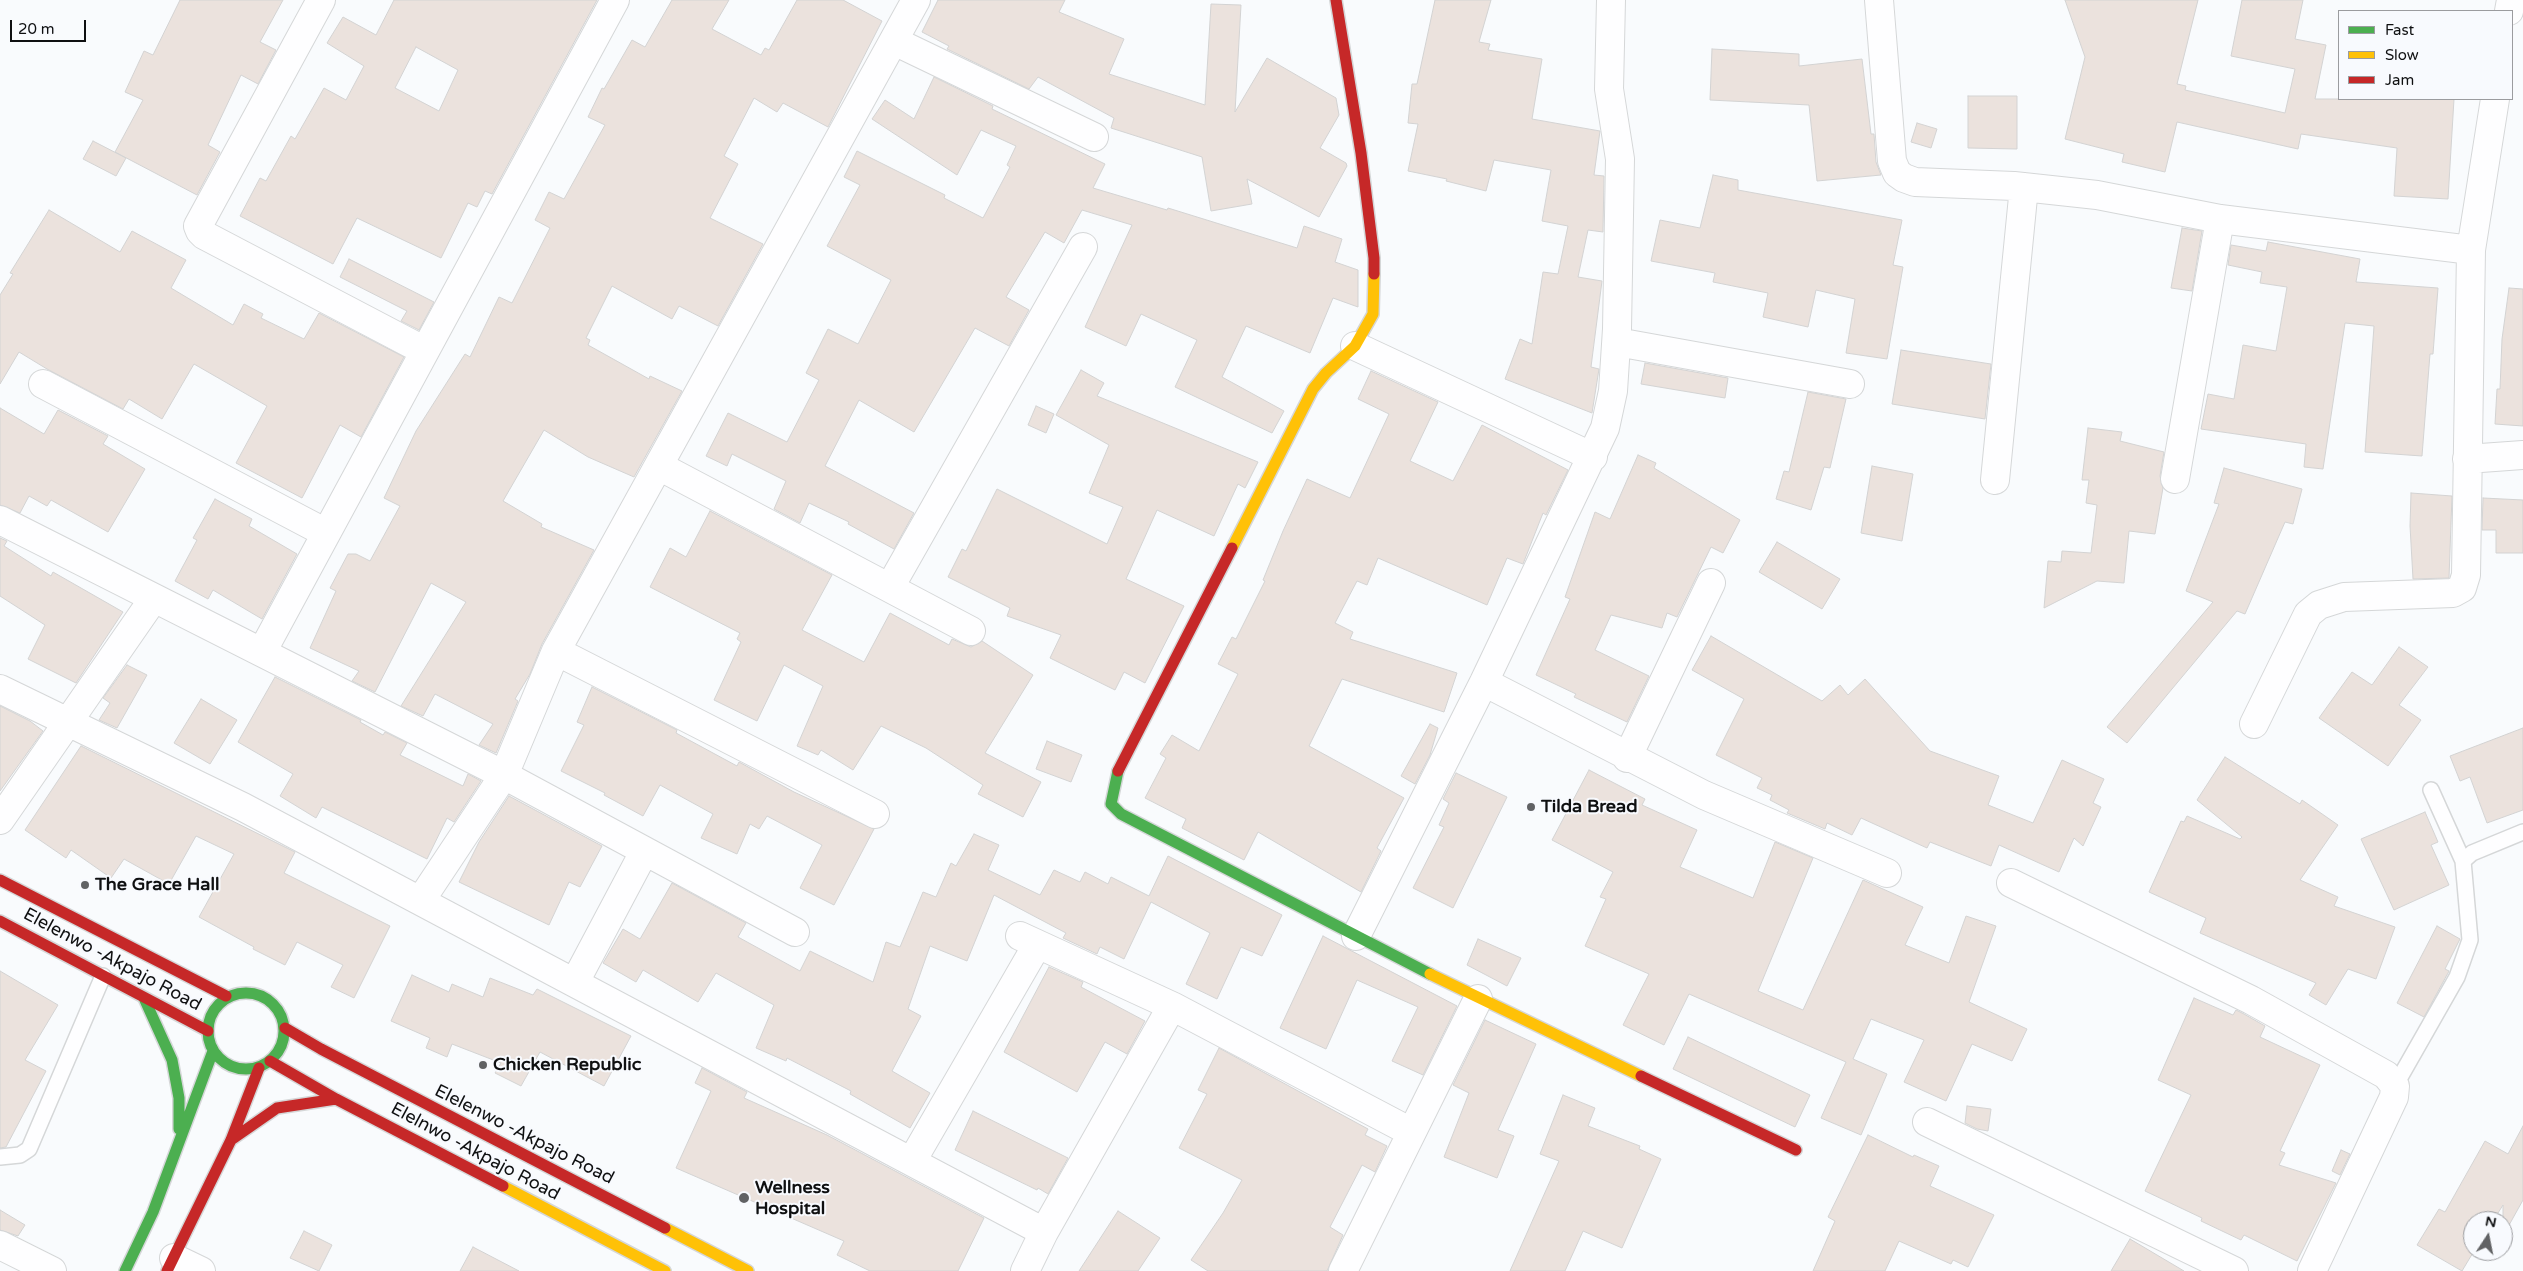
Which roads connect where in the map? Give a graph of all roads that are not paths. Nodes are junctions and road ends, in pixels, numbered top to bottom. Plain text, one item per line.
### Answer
1 (321, 0) edge
2 (615, 0) edge
3 (916, 0) edge
4 (1336, 0) edge
5 (1611, 0) edge
6 (1879, 0) edge
7 (894, 41) junction
8 (2495, 100) edge
9 (1094, 137) dead end
10 (2024, 187) junction
11 (2220, 219) junction
12 (1083, 248) dead end
13 (2471, 250) junction
14 (1617, 342) junction
15 (1355, 346) junction
16 (425, 351) junction
17 (42, 384) dead end
18 (1850, 384) dead end
19 (2523, 455) edge
20 (1593, 458) junction
21 (2467, 459) junction
22 (659, 466) junction
23 (2176, 479) dead end
24 (1995, 480) dead end
25 (0, 520) edge
26 (326, 533) junction
27 (1711, 583) dead end
28 (890, 587) junction
29 (154, 598) junction
30 (971, 630) dead end
31 (556, 651) junction
32 (262, 652) junction
33 (1484, 682) junction
34 (0, 689) edge
35 (69, 723) junction
36 (2254, 724) dead end
37 (1627, 758) junction
38 (504, 775) junction
39 (2431, 790) dead end
40 (875, 814) dead end
41 (0, 820) edge
42 (2523, 832) edge
43 (644, 852) junction
44 (2463, 861) junction
45 (1888, 873) dead end
46 (0, 880) edge
47 (2011, 883) dead end
48 (421, 900) junction
49 (0, 921) edge
50 (795, 932) dead end
51 (1356, 936) junction
52 (103, 976) junction
53 (575, 982) junction
54 (226, 996) junction
55 (144, 998) junction
56 (1478, 998) junction
57 (1172, 1006) junction
58 (285, 1028) junction
59 (208, 1031) junction
60 (213, 1051) junction
61 (270, 1062) junction
62 (259, 1068) junction
63 (2395, 1086) junction
64 (336, 1099) junction
65 (1927, 1122) dead end
66 (1411, 1132) junction
67 (180, 1138) junction
68 (231, 1140) junction
69 (1796, 1150) dead end
70 (0, 1157) edge
71 (912, 1161) junction
72 (1044, 1232) junction
73 (0, 1245) edge
74 (171, 1264) edge
75 (52, 1271) edge
76 (125, 1271) edge
77 (201, 1271) edge
78 (665, 1271) edge
79 (748, 1271) edge
80 (1025, 1271) edge
81 (1343, 1271) edge
82 (2234, 1271) edge
83 (2312, 1271) edge

1 - 16 street
2 - 16 street
3 - 7 street
4 - 15 main road
5 - 14 street
6 - 10 street
7 - 9 street
7 - 22 street
8 - 13 street
10 - 11 street
10 - 24 street
11 - 13 street
11 - 23 street
12 - 28 street
13 - 21 street
14 - 18 street
14 - 20 street
15 - 20 street
15 - 51 main road
16 - 26 street
17 - 26 street
19 - 21 street
20 - 33 street
21 - 36 street
22 - 28 street
22 - 31 street
25 - 29 street
26 - 32 street
27 - 37 street
28 - 30 street
29 - 32 street
29 - 35 street
31 - 38 street
31 - 40 street
32 - 38 street
33 - 37 street
33 - 51 street
34 - 35 street
35 - 41 street
35 - 48 street
37 - 45 street
38 - 43 street
38 - 48 street
39 - 44 lane
42 - 44 lane
43 - 50 street
43 - 53 street
44 - 63 lane
46 - 54 main road, Elelenwo -Akpajo Road
47 - 63 street
48 - 53 street
49 - 52 main road, Elelenwo -Akpajo Road
51 - 56 main road
52 - 55 main road, Elelenwo -Akpajo Road
52 - 70 lane
53 - 71 street
54 - 58 main road
54 - 59 main road
55 - 59 main road, Elelenwo -Akpajo Road
55 - 67 main road
56 - 66 street
56 - 69 main road
57 - 66 street
57 - 71 street
57 - 72 street
58 - 61 main road
58 - 79 main road, Elelenwo -Akpajo Road
59 - 60 main road
60 - 62 main road
60 - 67 main road
61 - 62 main road
61 - 64 main road, Elelnwo -Akpajo Road
62 - 68 main road
63 - 83 street
64 - 68 main road
64 - 78 main road, Elelnwo -Akpajo Road
65 - 82 street
66 - 81 street
67 - 76 main road
68 - 74 main road
71 - 72 street
72 - 80 street
73 - 75 street
74 - 77 street

